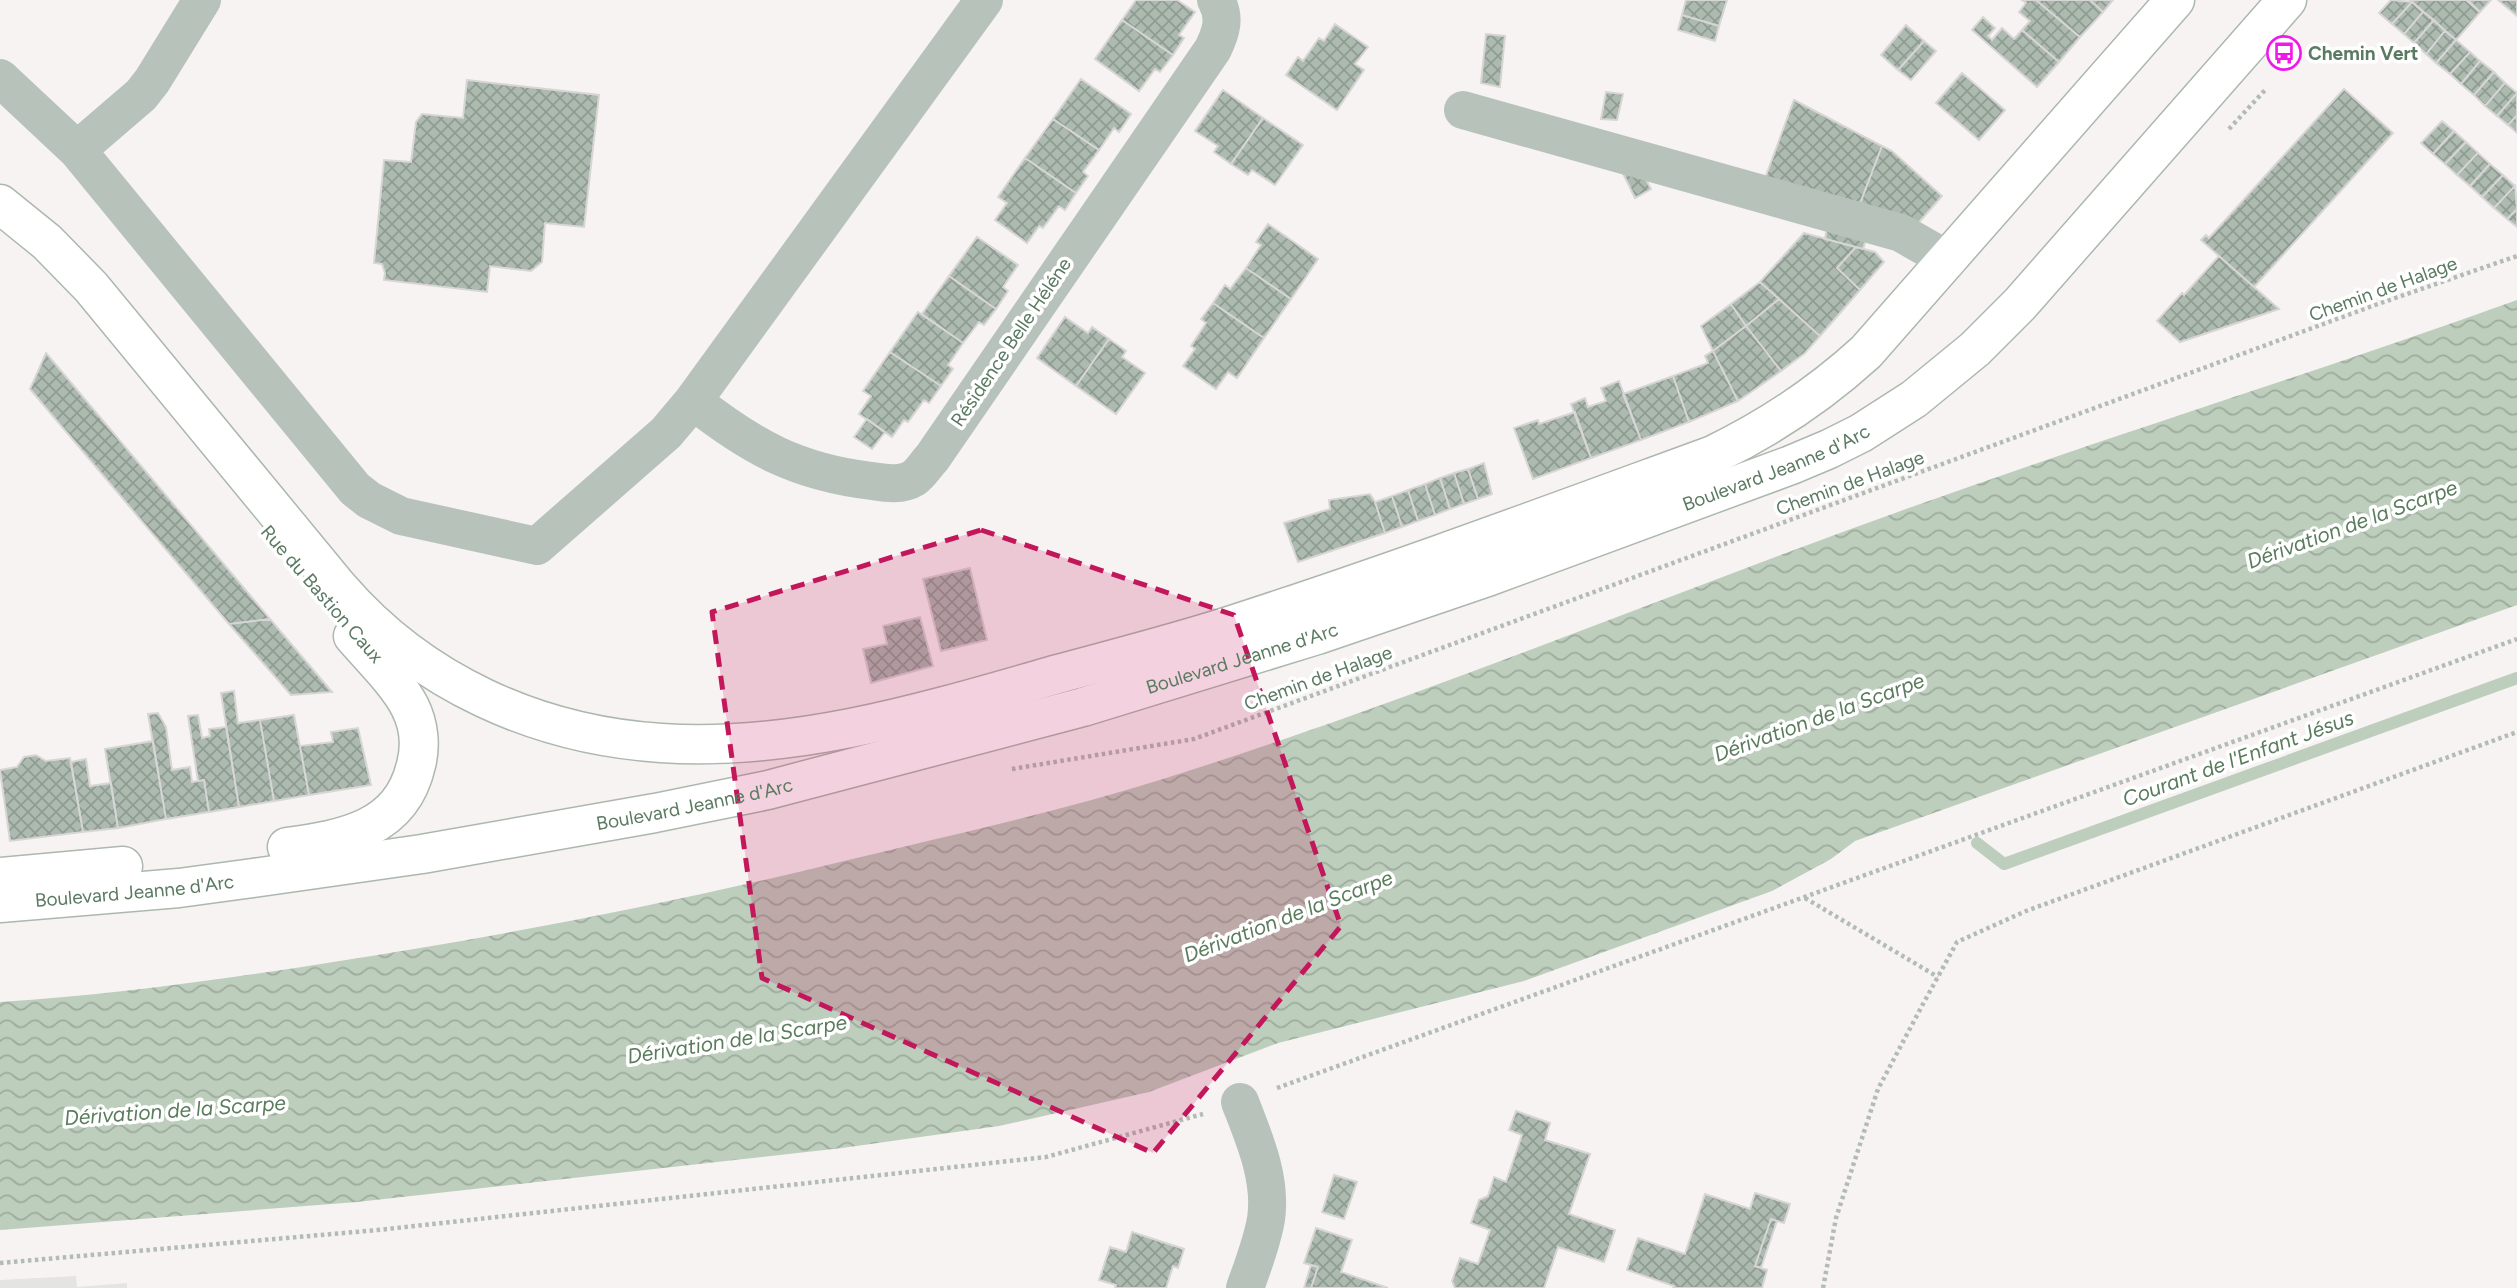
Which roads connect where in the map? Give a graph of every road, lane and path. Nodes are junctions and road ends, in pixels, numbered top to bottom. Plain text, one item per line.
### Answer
1 (202, 0) edge
2 (984, 0) edge
3 (1216, 0) edge
4 (2175, 0) edge
5 (2287, 0) edge
6 (0, 78) edge
7 (1463, 110) dead end
8 (77, 150) junction
9 (0, 204) edge
10 (0, 235) edge
11 (2517, 256) edge
12 (1948, 260) junction
13 (693, 401) junction
14 (353, 636) junction
15 (2517, 639) edge
16 (2517, 732) edge
17 (800, 737) joint
18 (1194, 739) dead end
19 (917, 751) junction
20 (0, 877) edge
21 (1804, 897) junction
22 (0, 903) edge
23 (1938, 977) junction
24 (1240, 1101) junction
25 (0, 1263) edge
26 (1245, 1288) edge
27 (1823, 1288) edge

1 - 8 street
2 - 13 street
3 - 13 street, Résidence Belle Héléne
4 - 12 main road, Boulevard Jeanne d'Arc
5 - 19 main road, Boulevard Jeanne d'Arc
6 - 8 street
7 - 12 street
8 - 13 street
9 - 17 main road, Rue du Bastion Caux
10 - 14 main road, Rue du Bastion Caux
11 - 18 path, Chemin de Halage
12 - 17 main road, Boulevard Jeanne d'Arc
14 - 19 main road, Rue du Bastion Caux
14 - 20 main road, Boulevard Jeanne d'Arc
15 - 21 path
16 - 23 path
19 - 22 main road, Boulevard Jeanne d'Arc
21 - 23 path
21 - 24 path
23 - 27 path
24 - 25 path
24 - 26 street

